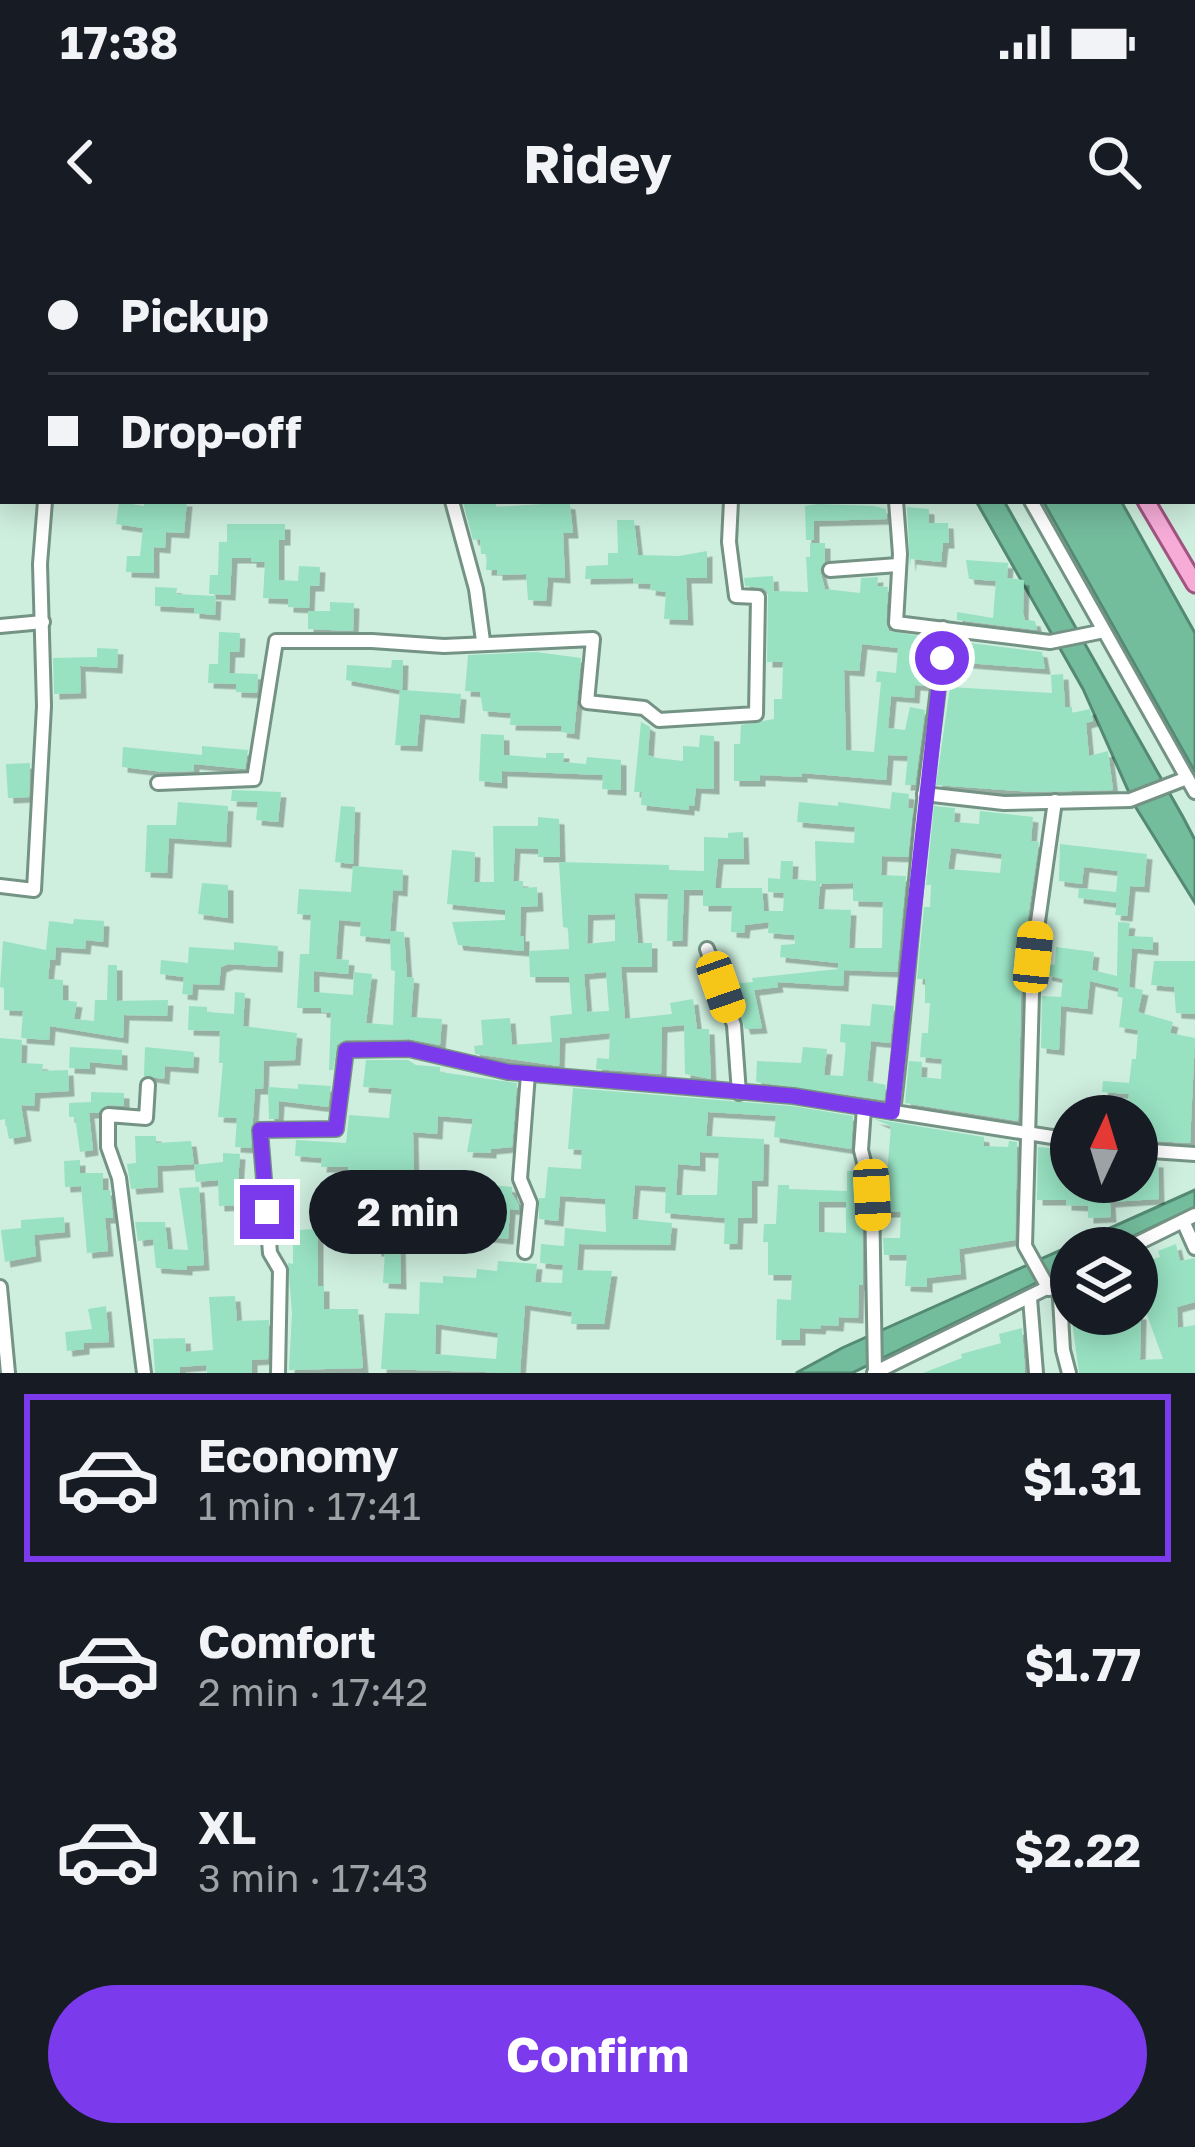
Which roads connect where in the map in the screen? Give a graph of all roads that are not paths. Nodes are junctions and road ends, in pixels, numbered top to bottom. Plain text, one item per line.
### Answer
1 (45, 504) edge
2 (453, 504) edge
3 (731, 504) edge
4 (896, 504) edge
5 (1033, 504) edge
6 (1148, 504) edge
7 (898, 565) junction
8 (830, 570) dead end
9 (1195, 584) edge
10 (43, 622) junction
11 (0, 626) edge
12 (943, 628) junction
13 (1104, 631) junction
14 (483, 641) junction
15 (1187, 778) junction
16 (158, 783) dead end
17 (1195, 792) edge
18 (924, 794) junction
19 (1055, 801) junction
20 (0, 886) edge
21 (707, 950) dead end
22 (528, 1074) junction
23 (148, 1085) dead end
24 (740, 1093) junction
25 (864, 1108) junction
26 (892, 1112) junction
27 (1030, 1132) junction
28 (1050, 1136) edge
29 (1158, 1151) edge
30 (1195, 1154) edge
31 (1189, 1218) edge
32 (1158, 1233) edge
33 (1195, 1248) edge
34 (525, 1252) dead end
35 (1050, 1272) edge
36 (0, 1287) edge
37 (1050, 1288) edge
38 (1030, 1298) junction
39 (1062, 1335) edge
40 (8, 1373) edge
41 (144, 1373) edge
42 (278, 1373) edge
43 (874, 1373) edge
44 (1036, 1373) edge
45 (1070, 1373) edge

1 - 10 street
2 - 14 street
3 - 14 street
4 - 7 street
5 - 13 street
6 - 9 main road
7 - 8 street
7 - 12 street
10 - 11 street
10 - 20 street
12 - 13 street
12 - 18 street
13 - 15 street
14 - 16 street
15 - 17 street
15 - 19 street
18 - 19 street
18 - 26 street
19 - 27 street
21 - 24 street
22 - 24 street
22 - 34 street
22 - 42 street
23 - 41 street
24 - 25 street
25 - 26 street
25 - 43 street
26 - 27 street
27 - 28 street
27 - 35 street
29 - 30 street
31 - 32 street
31 - 33 street
36 - 40 street
37 - 38 street
38 - 43 street
38 - 44 street
39 - 45 street

